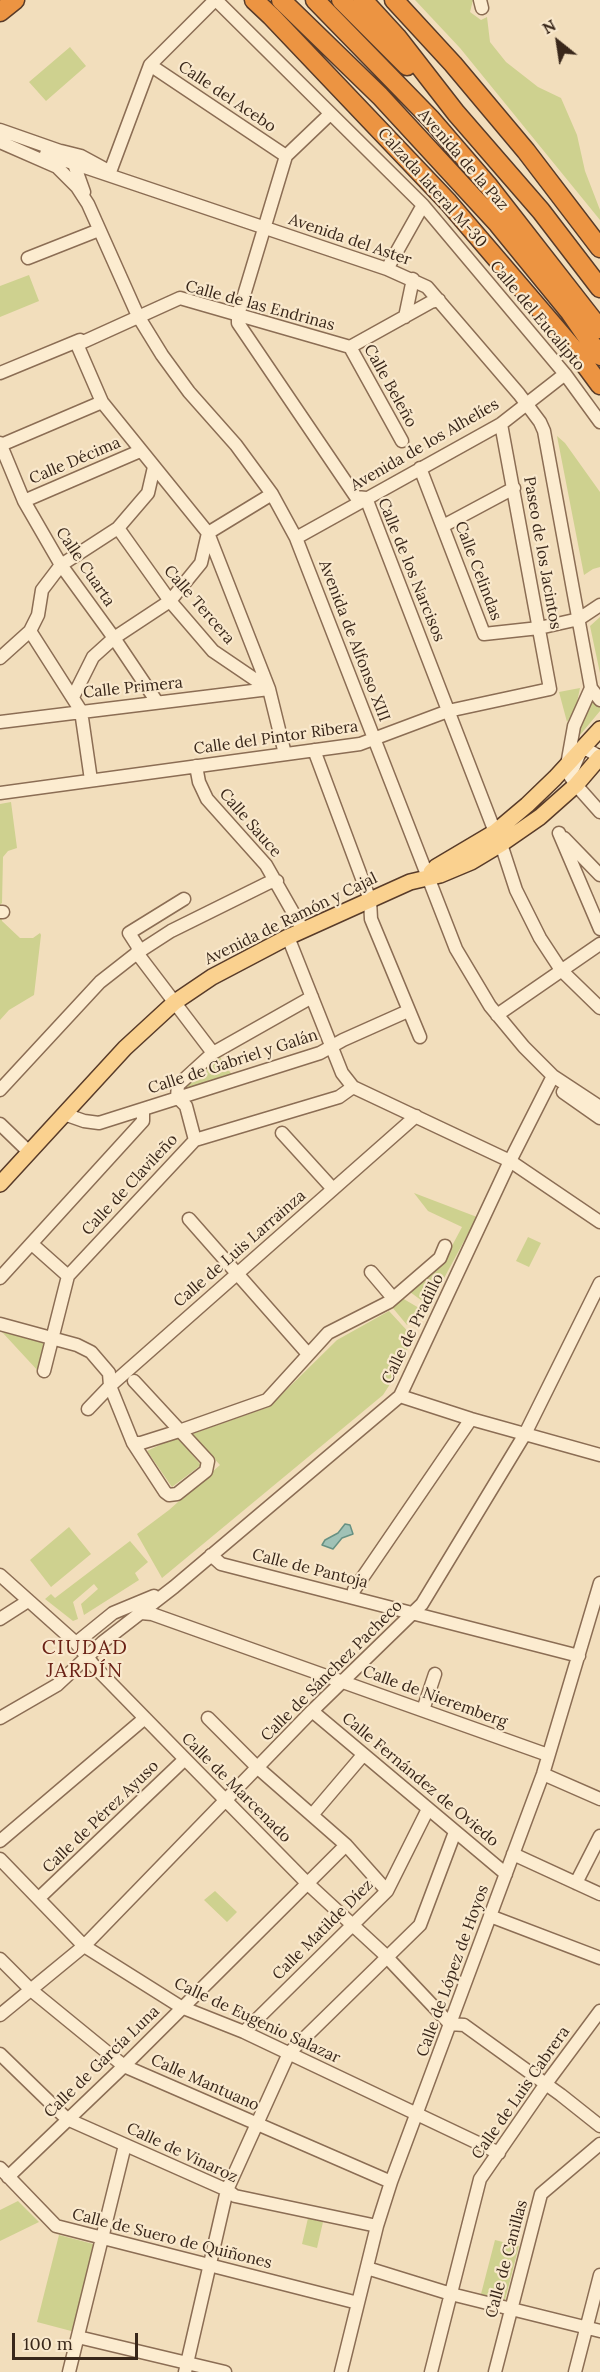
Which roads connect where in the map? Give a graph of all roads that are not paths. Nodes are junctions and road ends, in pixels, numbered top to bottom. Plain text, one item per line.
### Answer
1 (15, 0) edge
2 (216, 0) edge
3 (254, 0) edge
4 (281, 0) edge
5 (315, 0) edge
6 (341, 0) edge
7 (363, 0) edge
8 (394, 0) edge
9 (0, 12) edge
10 (150, 65) junction
11 (456, 113) junction
12 (330, 114) junction
13 (0, 130) edge
14 (3, 144) edge
15 (60, 151) junction
16 (286, 156) junction
17 (74, 164) junction
18 (110, 174) junction
19 (88, 204) junction
20 (423, 205) junction
21 (264, 228) junction
22 (99, 230) junction
23 (600, 248) edge
24 (28, 258) dead end
25 (387, 269) junction
26 (413, 279) junction
27 (600, 288) edge
28 (440, 300) junction
29 (569, 312) junction
30 (238, 315) junction
31 (138, 316) junction
32 (405, 317) junction
33 (600, 329) edge
34 (76, 342) junction
35 (600, 346) edge
36 (350, 347) junction
37 (600, 356) edge
38 (0, 373) edge
39 (565, 374) junction
40 (600, 385) edge
41 (102, 402) junction
42 (527, 404) junction
43 (600, 422) edge
44 (501, 424) junction
45 (402, 441) dead end
46 (0, 444) edge
47 (140, 451) junction
48 (154, 467) junction
49 (420, 468) junction
50 (514, 488) junction
51 (272, 494) junction
52 (366, 498) junction
53 (24, 501) junction
54 (443, 526) junction
55 (118, 528) junction
56 (208, 533) junction
57 (296, 538) junction
58 (61, 565) junction
59 (170, 601) junction
60 (600, 605) edge
61 (579, 619) junction
62 (539, 628) junction
63 (30, 631) junction
64 (114, 638) junction
65 (0, 658) edge
66 (591, 688) junction
67 (269, 689) junction
68 (550, 689) joint
69 (73, 697) junction
70 (600, 700) edge
71 (157, 702) junction
72 (81, 711) junction
73 (448, 711) junction
74 (0, 722) edge
75 (600, 729) edge
76 (374, 740) junction
77 (314, 750) junction
78 (582, 750) junction
79 (285, 754) junction
80 (600, 757) edge
81 (567, 765) junction
82 (196, 766) junction
83 (91, 780) junction
84 (576, 785) junction
85 (0, 793) edge
86 (600, 812) edge
87 (498, 838) junction
88 (600, 875) edge
89 (427, 877) junction
90 (277, 881) junction
91 (184, 899) dead end
92 (370, 900) junction
93 (600, 929) edge
94 (303, 930) junction
95 (288, 937) junction
96 (600, 944) edge
97 (137, 953) junction
98 (561, 970) junction
99 (312, 997) junction
100 (175, 1002) junction
101 (600, 1008) edge
102 (408, 1011) junction
103 (497, 1015) junction
104 (420, 1037) dead end
105 (331, 1047) junction
106 (213, 1053) junction
107 (554, 1076) junction
108 (353, 1087) junction
109 (0, 1090) edge
110 (177, 1097) junction
111 (600, 1099) edge
112 (600, 1107) edge
113 (143, 1109) junction
114 (64, 1114) junction
115 (416, 1116) junction
116 (600, 1118) edge
117 (0, 1124) edge
118 (282, 1133) dead end
119 (195, 1140) junction
120 (30, 1152) junction
121 (510, 1161) junction
122 (0, 1184) edge
123 (333, 1189) junction
124 (189, 1218) dead end
125 (600, 1222) edge
126 (32, 1244) junction
127 (446, 1246) dead end
128 (370, 1272) dead end
129 (238, 1274) junction
130 (68, 1276) junction
131 (0, 1278) edge
132 (600, 1283) edge
133 (393, 1298) junction
134 (0, 1324) edge
135 (52, 1339) junction
136 (308, 1354) junction
137 (44, 1371) dead end
138 (134, 1382) dead end
139 (110, 1386) junction
140 (400, 1396) junction
141 (88, 1409) dead end
142 (471, 1419) junction
143 (179, 1431) junction
144 (525, 1434) junction
145 (133, 1443) junction
146 (600, 1455) edge
147 (211, 1555) junction
148 (0, 1575) edge
149 (600, 1583) edge
150 (174, 1587) junction
151 (353, 1597) junction
152 (28, 1601) junction
153 (113, 1613) junction
154 (141, 1613) junction
155 (415, 1613) junction
156 (0, 1619) edge
157 (121, 1628) junction
158 (594, 1630) edge
159 (76, 1643) junction
160 (579, 1656) junction
161 (88, 1657) junction
162 (435, 1674) dead end
163 (342, 1681) junction
164 (423, 1710) junction
165 (312, 1711) junction
166 (0, 1718) edge
167 (145, 1718) junction
168 (208, 1718) dead end
169 (363, 1755) junction
170 (548, 1755) junction
171 (185, 1759) junction
172 (258, 1768) junction
173 (543, 1774) junction
174 (225, 1799) junction
175 (600, 1799) edge
176 (428, 1809) junction
177 (312, 1815) junction
178 (455, 1832) junction
179 (600, 1836) edge
180 (0, 1840) edge
181 (346, 1845) junction
182 (513, 1854) junction
183 (0, 1859) edge
184 (506, 1874) junction
185 (307, 1883) junction
186 (576, 1883) junction
187 (387, 1891) junction
188 (600, 1894) edge
189 (39, 1898) junction
190 (490, 1916) junction
191 (353, 1926) junction
192 (84, 1946) junction
193 (387, 1958) junction
194 (600, 1958) edge
195 (0, 1959) edge
196 (31, 1990) junction
197 (182, 2007) junction
198 (600, 2011) edge
199 (0, 2015) edge
200 (450, 2024) junction
201 (244, 2032) junction
202 (289, 2053) junction
203 (0, 2054) edge
204 (124, 2066) junction
205 (545, 2085) junction
206 (417, 2115) junction
207 (67, 2119) junction
208 (256, 2124) junction
209 (600, 2126) edge
210 (600, 2144) edge
211 (125, 2145) junction
212 (499, 2153) junction
213 (4, 2173) edge
214 (391, 2182) junction
215 (227, 2190) junction
216 (377, 2226) junction
217 (103, 2239) junction
218 (211, 2265) junction
219 (367, 2268) junction
220 (600, 2275) edge
221 (452, 2294) junction
222 (358, 2303) junction
223 (510, 2309) junction
224 (586, 2327) junction
225 (600, 2331) edge
226 (78, 2337) junction
227 (186, 2367) edge
228 (69, 2372) edge
229 (225, 2372) edge
230 (341, 2372) edge
231 (431, 2372) edge
232 (495, 2372) edge
233 (575, 2372) edge

1 - 9 highway
2 - 10 street
2 - 12 street, Calle del Eucalipto
3 - 40 highway, Calzada lateral M-30
4 - 29 highway
5 - 33 highway, Avenida de la Paz
6 - 11 highway
7 - 11 highway, Avenida de la Paz
8 - 23 highway
10 - 16 street, Calle del Acebo
10 - 18 street
11 - 27 highway, Avenida de la Paz
12 - 16 street
12 - 20 street, Calle del Eucalipto
13 - 15 street, Avenida de Alfonso XIII
14 - 17 street
14 - 19 street, Avenida de Alfonso XIII
15 - 17 street, Avenida de Alfonso XIII
15 - 18 street
16 - 21 street
17 - 18 street
17 - 19 street, Avenida de Alfonso XIII
18 - 19 street
18 - 21 street, Avenida del Aster
19 - 22 street, Avenida de Alfonso XIII
20 - 25 street
20 - 39 street, Calle del Eucalipto
21 - 25 street, Avenida del Aster
21 - 30 street
22 - 24 street
22 - 31 street, Avenida de Alfonso XIII
25 - 26 street, Avenida del Aster
26 - 28 street, Avenida del Aster
26 - 32 street
28 - 32 street, Calle de las Endrinas
28 - 42 street, Avenida del Aster
29 - 35 highway
29 - 37 highway
30 - 31 street, Calle de las Endrinas
30 - 36 street, Calle de las Endrinas
30 - 52 street, Calle de los Narcisos
31 - 34 street, Calle de las Endrinas
31 - 51 street, Avenida de Alfonso XIII
32 - 36 street, Calle de las Endrinas
34 - 38 street, Calle de las Endrinas
34 - 41 street
36 - 45 street, Calle Beleño
39 - 42 street, Avenida de los Alhelíes
39 - 43 street, Calle del Eucalipto
41 - 46 street
41 - 47 street
42 - 44 street, Avenida de los Alhelíes
42 - 61 street, Avenida del Aster
44 - 49 street, Avenida de los Alhelíes
44 - 50 street, Paseo de los Jacintos
46 - 53 street, Calle Cuarta
47 - 48 street
47 - 53 street, Calle Décima
48 - 55 street
48 - 56 street
49 - 52 street, Avenida de los Alhelíes
49 - 54 street, Calle Celindas
50 - 54 street
50 - 62 street, Paseo de los Jacintos
51 - 56 street
51 - 57 street, Avenida de Alfonso XIII
52 - 57 street, Avenida de los Alhelíes
52 - 73 street, Calle de los Narcisos
53 - 58 street, Calle Cuarta
54 - 62 street, Calle Celindas
55 - 58 street
55 - 59 street, Calle Tercera
56 - 59 street
56 - 67 street
57 - 76 street, Avenida de Alfonso XIII
58 - 63 street
58 - 64 street, Calle Cuarta
59 - 64 street
59 - 67 street, Calle Tercera
60 - 61 street
61 - 62 street
61 - 66 street, Avenida del Aster
62 - 68 street, Paseo de los Jacintos
63 - 65 street
63 - 69 street
64 - 69 street
64 - 71 street, Calle Cuarta
66 - 70 street
66 - 81 street
67 - 71 street, Calle Primera
67 - 79 street
68 - 73 street, Calle del Pintor Ribera
69 - 72 street
71 - 72 street, Calle Primera
72 - 74 street, Calle Primera
72 - 83 street
73 - 76 street, Calle del Pintor Ribera
73 - 87 street, Calle de los Narcisos
75 - 78 main road, Avenida de Ramón y Cajal
76 - 77 street, Calle del Pintor Ribera
76 - 89 street, Avenida de Alfonso XIII
77 - 79 street, Calle del Pintor Ribera
77 - 92 street
78 - 80 street
78 - 81 main road, Avenida de Ramón y Cajal
78 - 84 street
79 - 82 street, Calle del Pintor Ribera
80 - 84 main road, Avenida de Ramón y Cajal
81 - 87 main road, Avenida de Ramón y Cajal
82 - 83 street, Calle del Pintor Ribera
82 - 90 street, Calle Sauce
83 - 85 street, Calle del Pintor Ribera
84 - 86 street
84 - 87 main road, Avenida de Ramón y Cajal
87 - 89 main road, Avenida de Ramón y Cajal
87 - 98 street, Calle de los Narcisos
88 - 93 street
89 - 92 main road, Avenida de Ramón y Cajal
89 - 103 street, Avenida de Alfonso XIII
90 - 94 street, Calle Sauce
90 - 97 street
91 - 97 street
92 - 94 main road, Avenida de Ramón y Cajal
92 - 102 street
94 - 95 main road, Avenida de Ramón y Cajal
95 - 99 street
95 - 100 main road, Avenida de Ramón y Cajal
96 - 98 street
97 - 100 street
97 - 109 street
98 - 101 street, Calle de los Narcisos
98 - 103 street
99 - 105 street
99 - 106 street
100 - 106 street
100 - 114 main road, Avenida de Ramón y Cajal
102 - 104 street
102 - 105 street, Calle de Gabriel y Galán
103 - 107 street, Avenida de Alfonso XIII
105 - 108 street
105 - 110 street, Calle de Gabriel y Galán
106 - 110 street
107 - 111 street, Avenida de Alfonso XIII
107 - 112 street, Avenida de Alfonso XIII
107 - 116 street, Avenida de Alfonso XIII
107 - 121 street, Calle de Pradillo
108 - 115 street
108 - 119 street, Calle de Clavileño
110 - 113 street, Calle de Gabriel y Galán
110 - 119 street
113 - 114 street, Calle de Gabriel y Galán
113 - 126 street
114 - 120 main road, Avenida de Ramón y Cajal
115 - 121 street
115 - 123 street, Calle de Luis Larrainza
117 - 120 street
118 - 123 street
119 - 130 street, Calle de Clavileño
120 - 122 main road, Avenida de Ramón y Cajal
121 - 125 street
121 - 140 street, Calle de Pradillo
123 - 129 street, Calle de Luis Larrainza
124 - 129 street
126 - 130 street
126 - 131 street
127 - 133 street
128 - 133 street
129 - 136 street
129 - 139 street, Calle de Luis Larrainza
130 - 135 street, Calle de Clavileño
132 - 144 street, Calle de Sánchez Pacheco
133 - 136 street
134 - 135 street
135 - 137 street, Calle de Clavileño
135 - 139 street
136 - 143 street
138 - 143 street
139 - 141 street, Calle de Luis Larrainza
139 - 145 street
140 - 142 street
140 - 147 street, Calle de Pradillo
142 - 144 street
142 - 151 street
143 - 145 street
143 - 145 street
144 - 146 street
144 - 155 street, Calle de Sánchez Pacheco
147 - 150 street, Calle de Pradillo
147 - 151 street, Calle de Pantoja
148 - 152 street, Calle de Marcenado
149 - 158 street, Calle de López de Hoyos
150 - 153 street, Calle de Pradillo
150 - 154 street, Calle de Pradillo
151 - 155 street, Calle de Pantoja
152 - 156 street
152 - 159 street, Calle de Marcenado
153 - 157 street
153 - 159 street, Calle de Pradillo
154 - 157 street, Calle de Pradillo
154 - 163 street, Calle de Nieremberg
155 - 160 street, Calle de Pantoja
155 - 163 street, Calle de Sánchez Pacheco
157 - 161 street, Calle de Pradillo
158 - 160 street, Calle de López de Hoyos
159 - 161 street, Calle de Marcenado
160 - 170 street, Calle de López de Hoyos
161 - 166 street, Calle de Pradillo
161 - 167 street, Calle de Marcenado
162 - 164 street
163 - 164 street, Calle de Nieremberg
163 - 165 street, Calle de Sánchez Pacheco
164 - 170 street, Calle de Nieremberg
165 - 169 street, Calle Fernández de Oviedo
165 - 172 street, Calle de Sánchez Pacheco
167 - 171 street, Calle de Marcenado
167 - 180 street
168 - 172 street
169 - 176 street, Calle Fernández de Oviedo
169 - 177 street
170 - 173 street, Calle de López de Hoyos
171 - 174 street, Calle de Marcenado
171 - 189 street, Calle de Pérez Ayuso
172 - 174 street, Calle de Sánchez Pacheco
172 - 177 street
173 - 175 street
173 - 182 street, Calle de López de Hoyos
174 - 185 street, Calle de Marcenado
174 - 192 street, Calle de Sánchez Pacheco
176 - 178 street, Calle Fernández de Oviedo
176 - 187 street, Calle Matilde Díez
177 - 181 street
178 - 184 street, Calle Fernández de Oviedo
178 - 193 street
179 - 186 street
181 - 185 street, Calle de García Luna
181 - 187 street
182 - 184 street, Calle de López de Hoyos
182 - 186 street
183 - 189 street, Calle de Eugenio Salazar
184 - 190 street, Calle de López de Hoyos
185 - 191 street, Calle de Marcenado
185 - 197 street, Calle de García Luna
186 - 188 street
187 - 191 street, Calle Matilde Díez
189 - 192 street, Calle de Eugenio Salazar
190 - 194 street
190 - 200 street, Calle de López de Hoyos
191 - 193 street, Calle de Marcenado
191 - 201 street, Calle Matilde Díez
192 - 196 street, Calle de Sánchez Pacheco
192 - 197 street, Calle de Eugenio Salazar
193 - 200 street, Calle de Marcenado
193 - 202 street
195 - 196 street, Calle Mantuano
196 - 199 street, Calle de Sánchez Pacheco
196 - 204 street, Calle Mantuano
197 - 201 street, Calle de Eugenio Salazar
197 - 204 street, Calle de García Luna
198 - 205 street, Calle de Luis Cabrera
200 - 205 street
200 - 206 street, Calle de López de Hoyos
201 - 202 street, Calle de Eugenio Salazar
202 - 206 street, Calle de Eugenio Salazar
202 - 208 street
203 - 207 street, Calle de Vinaroz
204 - 207 street, Calle de García Luna
204 - 208 street, Calle Mantuano
205 - 209 street
205 - 212 street, Calle de Luis Cabrera
206 - 212 street, Calle de Eugenio Salazar
206 - 214 street, Calle de López de Hoyos
207 - 211 street, Calle de Vinaroz
207 - 213 street, Calle de García Luna
208 - 214 street, Calle Mantuano
208 - 215 street
210 - 223 street, Calle de Canillas
211 - 215 street, Calle de Vinaroz
211 - 217 street
212 - 221 street, Calle de Luis Cabrera
213 - 217 street, Calle de Suero de Quiñones
214 - 216 street, Calle de López de Hoyos
215 - 216 street, Calle de Vinaroz
215 - 218 street
216 - 219 street, Calle de López de Hoyos
217 - 218 street, Calle de Suero de Quiñones
217 - 226 street
218 - 222 street, Calle de Suero de Quiñones
218 - 227 street
219 - 221 street
219 - 222 street, Calle de López de Hoyos
220 - 224 street
221 - 223 street
221 - 231 street, Calle de Luis Cabrera
222 - 230 street, Calle de López de Hoyos
223 - 224 street
223 - 232 street, Calle de Canillas
224 - 225 street
224 - 233 street
226 - 227 street
226 - 228 street
227 - 229 street

